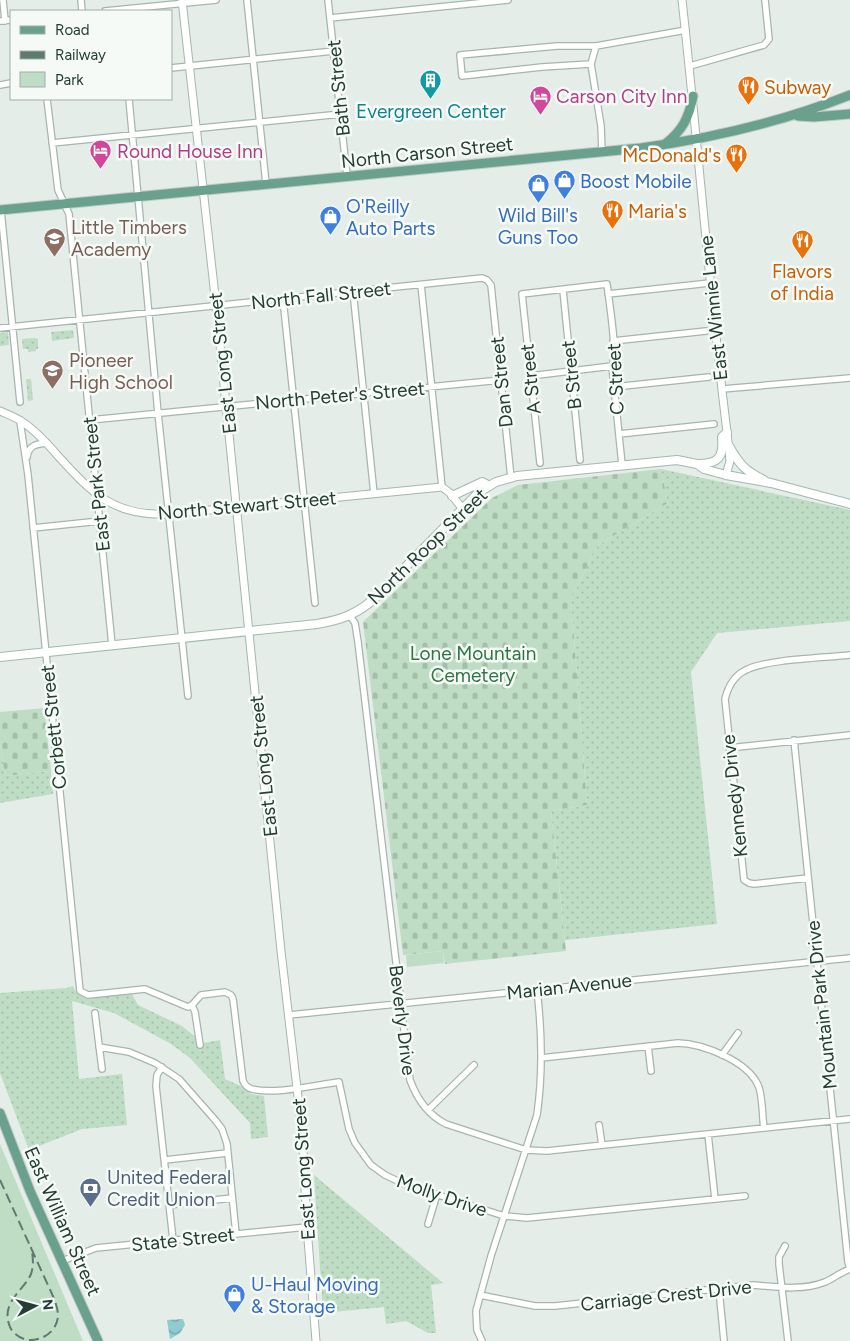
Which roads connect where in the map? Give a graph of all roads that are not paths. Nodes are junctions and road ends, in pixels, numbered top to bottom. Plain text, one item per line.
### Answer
1 (3, 0) edge
2 (216, 0) edge
3 (247, 0) edge
4 (328, 0) edge
5 (508, 0) edge
6 (682, 0) edge
7 (765, 0) edge
8 (182, 2) edge
9 (120, 10) edge
10 (330, 18) junction
11 (5, 21) edge
12 (686, 30) junction
13 (596, 46) junction
14 (334, 51) junction
15 (253, 59) junction
16 (591, 64) junction
17 (189, 66) junction
18 (690, 66) junction
19 (172, 68) edge
20 (850, 95) edge
21 (693, 96) junction
22 (47, 100) edge
23 (129, 100) edge
24 (341, 114) junction
25 (850, 114) edge
26 (793, 116) junction
27 (260, 122) junction
28 (196, 128) junction
29 (133, 136) junction
30 (697, 140) junction
31 (52, 143) junction
32 (664, 145) junction
33 (602, 152) junction
34 (347, 176) junction
35 (266, 184) junction
36 (203, 191) junction
37 (138, 197) junction
38 (65, 204) junction
39 (0, 210) edge
40 (710, 283) junction
41 (421, 285) junction
42 (491, 285) joint
43 (563, 290) junction
44 (353, 291) junction
45 (608, 294) junction
46 (283, 299) junction
47 (216, 305) junction
48 (149, 313) junction
49 (80, 321) junction
50 (12, 327) junction
51 (0, 328) edge
52 (706, 331) dead end
53 (613, 341) junction
54 (612, 366) junction
55 (571, 371) junction
56 (530, 376) junction
57 (710, 377) dead end
58 (850, 378) edge
59 (501, 380) junction
60 (432, 386) junction
61 (614, 388) junction
62 (722, 389) junction
63 (364, 392) junction
64 (294, 400) junction
65 (20, 402) dead end
66 (227, 406) junction
67 (0, 411) edge
68 (158, 413) junction
69 (90, 420) junction
70 (20, 421) junction
71 (714, 424) dead end
72 (727, 432) junction
73 (619, 434) junction
74 (47, 443) junction
75 (728, 446) junction
76 (580, 460) dead end
77 (26, 461) junction
78 (540, 463) dead end
79 (697, 464) junction
80 (622, 465) junction
81 (726, 475) junction
82 (511, 478) junction
83 (771, 483) junction
84 (488, 485) junction
85 (442, 487) junction
86 (374, 494) junction
87 (97, 495) junction
88 (452, 496) junction
89 (304, 501) junction
90 (850, 504) edge
91 (237, 508) junction
92 (462, 508) junction
93 (169, 514) junction
94 (100, 521) junction
95 (33, 528) junction
96 (315, 604) dead end
97 (350, 616) junction
98 (249, 631) junction
99 (182, 638) junction
100 (112, 645) junction
101 (46, 652) junction
102 (850, 655) edge
103 (0, 657) edge
104 (188, 696) dead end
105 (850, 735) edge
106 (794, 740) junction
107 (729, 748) junction
108 (808, 878) junction
109 (850, 958) edge
110 (816, 961) junction
111 (537, 990) junction
112 (400, 1004) junction
113 (192, 1005) junction
114 (95, 1013) dead end
115 (288, 1014) junction
116 (738, 1033) dead end
117 (200, 1045) dead end
118 (648, 1046) junction
119 (99, 1047) junction
120 (722, 1055) junction
121 (541, 1058) junction
122 (474, 1065) dead end
123 (162, 1067) junction
124 (102, 1069) dead end
125 (651, 1071) dead end
126 (297, 1087) junction
127 (428, 1110) junction
128 (0, 1113) edge
129 (850, 1120) edge
130 (833, 1121) junction
131 (599, 1124) dead end
132 (764, 1128) junction
133 (708, 1134) junction
134 (602, 1145) junction
135 (526, 1150) junction
136 (228, 1153) junction
137 (165, 1160) junction
138 (436, 1194) junction
139 (745, 1196) dead end
140 (232, 1198) junction
141 (715, 1199) junction
142 (169, 1205) junction
143 (504, 1216) junction
144 (428, 1224) dead end
145 (307, 1226) junction
146 (236, 1234) junction
147 (173, 1240) junction
148 (785, 1246) dead end
149 (62, 1261) junction
150 (850, 1269) edge
151 (782, 1288) junction
152 (719, 1289) junction
153 (480, 1295) junction
154 (98, 1341) edge
155 (316, 1341) edge
156 (482, 1341) edge
157 (724, 1341) edge
158 (788, 1341) edge

1 - 11 street
2 - 8 street
3 - 15 street
4 - 10 street, Bath Street
5 - 10 street
6 - 12 street, East Winnie Lane
7 - 18 street
8 - 9 street
8 - 17 street, East Long Street
10 - 14 street, Bath Street
12 - 13 street
12 - 18 street, East Winnie Lane
13 - 16 street
13 - 16 street
14 - 15 street
14 - 24 street, Bath Street
15 - 17 street
15 - 27 street
16 - 33 street
17 - 19 street
17 - 28 street, East Long Street
18 - 21 street, East Winnie Lane
20 - 26 main road, North Carson Street
21 - 30 street, East Winnie Lane
21 - 32 main road
22 - 31 street, East Park Street
23 - 29 street
24 - 27 street
24 - 34 street, Bath Street
25 - 26 main road
26 - 30 main road, North Carson Street
27 - 28 street
27 - 35 street
28 - 29 street
28 - 36 street, East Long Street
29 - 31 street
29 - 37 street
30 - 32 main road, North Carson Street
30 - 40 street, East Winnie Lane
31 - 38 street, East Park Street
32 - 33 main road, North Carson Street
33 - 34 main road, North Carson Street
34 - 35 main road, North Carson Street
35 - 36 main road, North Carson Street
36 - 37 main road, North Carson Street
36 - 47 street, East Long Street
37 - 38 main road, North Carson Street
37 - 48 street
38 - 39 main road, North Carson Street
38 - 49 street, East Park Street
39 - 50 street
40 - 45 street
40 - 62 street, East Winnie Lane
41 - 42 street, North Fall Street
41 - 44 street, North Fall Street
41 - 60 street
42 - 59 street, Dan Street
43 - 45 street
43 - 55 street, B Street
43 - 56 street, A Street
44 - 46 street, North Fall Street
44 - 63 street
45 - 53 street, C Street
46 - 47 street, North Fall Street
46 - 64 street
47 - 48 street, North Fall Street
47 - 66 street, East Long Street
48 - 49 street, North Fall Street
48 - 68 street
49 - 50 street, North Fall Street
49 - 69 street, East Park Street
50 - 51 street, North Fall Street
50 - 65 street
52 - 53 street
53 - 54 street, C Street
54 - 55 street
54 - 61 street, C Street
55 - 56 street
55 - 76 street, B Street
56 - 78 street, A Street
57 - 61 street
58 - 62 street
59 - 60 street, North Peter's Street
59 - 82 street, Dan Street
60 - 63 street, North Peter's Street
60 - 85 street
61 - 73 street, C Street
62 - 72 street, East Winnie Lane
63 - 64 street, North Peter's Street
63 - 86 street
64 - 66 street, North Peter's Street
64 - 89 street
66 - 68 street, North Peter's Street
66 - 91 street, East Long Street
67 - 70 street, North Stewart Street
68 - 69 street, North Peter's Street
68 - 93 street
69 - 87 street, East Park Street
70 - 74 street, North Stewart Street
70 - 77 street, Corbett Street
71 - 73 street
72 - 75 street, East Winnie Lane
72 - 79 main road
73 - 80 street, C Street
74 - 77 street
74 - 87 street, North Stewart Street
75 - 81 street, East Winnie Lane
75 - 83 main road
77 - 95 street, Corbett Street
79 - 80 main road, North Roop Street
79 - 81 main road, North Roop Street
80 - 82 main road, North Roop Street
81 - 83 main road, North Roop Street
82 - 84 main road, North Roop Street
83 - 90 main road, North Roop Street
84 - 88 main road
84 - 92 main road, North Roop Street
85 - 86 street, North Stewart Street
85 - 88 street
86 - 89 street, North Stewart Street
87 - 93 street, North Stewart Street
87 - 94 street, East Park Street
88 - 92 street
89 - 91 street, North Stewart Street
89 - 96 street
91 - 93 street, North Stewart Street
91 - 98 street, East Long Street
92 - 97 main road, North Roop Street
93 - 99 street
94 - 95 street
94 - 100 street, East Park Street
95 - 101 street, Corbett Street
97 - 98 main road, North Roop Street
97 - 112 street, Beverly Drive
98 - 99 main road, North Roop Street
98 - 115 street, East Long Street
99 - 100 main road, North Roop Street
99 - 104 street
100 - 101 main road, North Roop Street
101 - 103 main road, North Roop Street
101 - 113 street, Corbett Street
102 - 107 street, Kennedy Drive
105 - 106 street
106 - 107 street
106 - 108 street, Mountain Park Drive
107 - 108 street, Kennedy Drive
108 - 110 street, Mountain Park Drive
109 - 110 street, Marian Avenue
110 - 111 street, Marian Avenue
110 - 130 street, Mountain Park Drive
111 - 112 street, Marian Avenue
111 - 121 street
112 - 115 street, Marian Avenue
112 - 127 street, Beverly Drive
113 - 117 street
113 - 126 street, Molly Drive
114 - 119 street
115 - 126 street, East Long Street
116 - 120 street
118 - 120 street
118 - 121 street
118 - 125 street
119 - 123 street
119 - 124 street
120 - 132 street
121 - 135 street
122 - 127 street
123 - 136 street
123 - 137 street
126 - 138 street, Molly Drive
126 - 145 street, East Long Street
127 - 135 street, Beverly Drive
128 - 149 main road, East William Street
129 - 130 street, Beverly Drive
130 - 132 street, Beverly Drive
130 - 150 street, Mountain Park Drive
131 - 134 street
132 - 133 street, Beverly Drive
133 - 134 street, Beverly Drive
133 - 141 street
134 - 135 street, Beverly Drive
135 - 143 street
136 - 137 street
136 - 140 street
137 - 142 street
138 - 143 street, Molly Drive
138 - 144 street
139 - 141 street, Molly Drive
140 - 142 street
140 - 146 street
141 - 143 street, Molly Drive
142 - 147 street
143 - 153 street
145 - 146 street, State Street
145 - 155 street, East Long Street
146 - 147 street, State Street
147 - 149 street, State Street
148 - 151 street
149 - 154 main road, East William Street
150 - 151 street, Carriage Crest Drive
151 - 152 street, Carriage Crest Drive
151 - 158 street
152 - 153 street, Carriage Crest Drive
152 - 157 street
153 - 156 street

